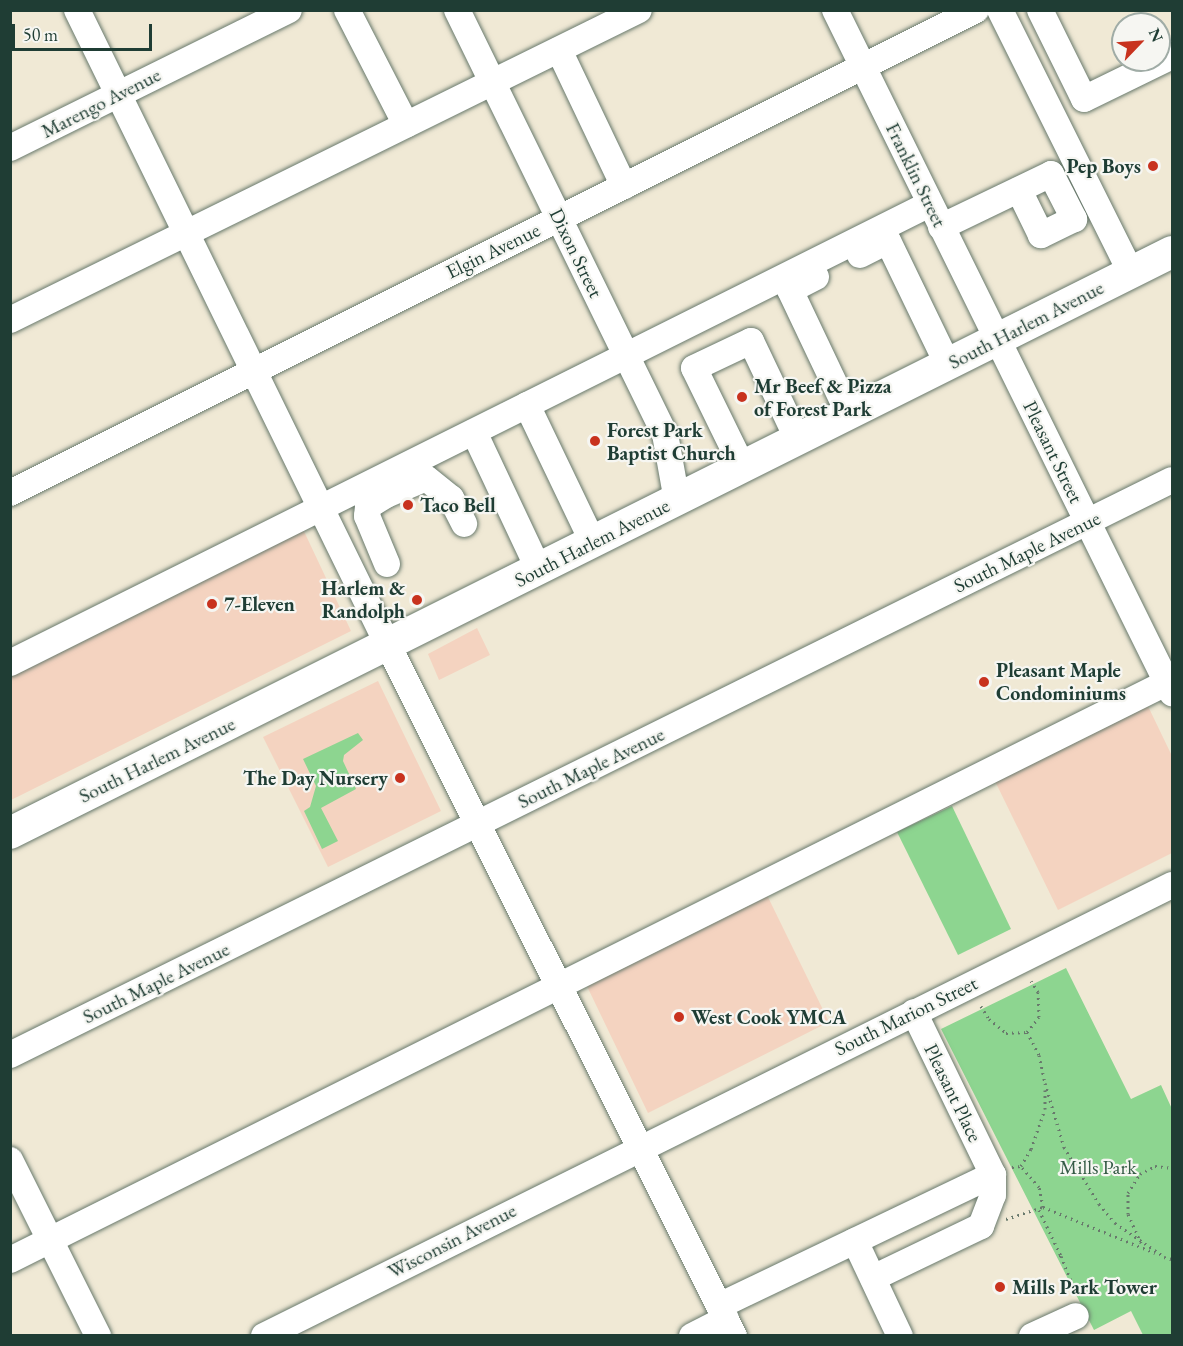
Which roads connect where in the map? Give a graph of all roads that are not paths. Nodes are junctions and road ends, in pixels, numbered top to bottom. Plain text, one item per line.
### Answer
1 (76, 10) edge
2 (289, 10) edge
3 (347, 10) edge
4 (457, 10) edge
5 (639, 10) edge
6 (835, 10) edge
7 (976, 10) edge
8 (1000, 10) edge
9 (1040, 10) edge
10 (559, 50) junction
11 (1173, 56) edge
12 (863, 67) junction
13 (493, 83) junction
14 (118, 95) junction
15 (1084, 99) junction
16 (1053, 116) junction
17 (406, 125) junction
18 (10, 148) edge
19 (624, 186) junction
20 (1019, 190) dead end
21 (936, 215) junction
22 (559, 218) junction
23 (186, 234) junction
24 (1173, 252) edge
25 (1131, 273) junction
26 (10, 320) edge
27 (676, 331) junction
28 (997, 340) junction
29 (626, 356) junction
30 (948, 364) junction
31 (694, 368) junction
32 (253, 370) junction
33 (527, 405) junction
34 (849, 414) junction
35 (474, 432) junction
36 (798, 440) junction
37 (743, 468) junction
38 (1173, 480) edge
39 (10, 493) edge
40 (677, 501) junction
41 (321, 508) junction
42 (1088, 522) junction
43 (464, 525) dead end
44 (593, 543) junction
45 (387, 564) dead end
46 (539, 570) junction
47 (388, 645) junction
48 (10, 663) edge
49 (1171, 685) edge
50 (478, 824) junction
51 (10, 833) edge
52 (1173, 885) edge
53 (560, 988) junction
54 (914, 1012) junction
55 (10, 1055) edge
56 (639, 1147) junction
57 (10, 1161) edge
58 (1000, 1171) junction
59 (51, 1241) junction
60 (855, 1241) junction
61 (10, 1260) edge
62 (873, 1278) junction
63 (1076, 1316) dead end
64 (726, 1320) edge
65 (98, 1335) edge
66 (264, 1335) edge
67 (692, 1335) edge
68 (900, 1335) edge
69 (1032, 1335) edge

1 - 14 street
2 - 14 street, Marengo Avenue
3 - 17 street
4 - 13 street, Dixon Street
5 - 10 street
6 - 12 street, Franklin Street
7 - 12 street, Elgin Avenue
8 - 16 street
9 - 15 street
10 - 13 street
10 - 19 street
11 - 15 street
12 - 19 street, Elgin Avenue
12 - 21 street, Franklin Street
13 - 17 street
13 - 22 street, Dixon Street
14 - 18 street, Marengo Avenue
14 - 23 street
15 - 16 street
16 - 25 street
17 - 23 street
19 - 22 street, Elgin Avenue
20 - 21 street
21 - 27 street
21 - 28 street, Franklin Street
22 - 29 street, Dixon Street
22 - 32 street, Elgin Avenue
23 - 26 street
23 - 32 street
24 - 25 main road, South Harlem Avenue
25 - 28 main road, South Harlem Avenue
27 - 29 street
27 - 31 street
28 - 30 main road, South Harlem Avenue
28 - 42 street, Pleasant Street
29 - 33 street
29 - 40 street, Dixon Street
30 - 34 main road, South Harlem Avenue
30 - 34 street
31 - 36 street
31 - 37 street
32 - 39 street, Elgin Avenue
32 - 41 street
33 - 35 street
33 - 44 street
34 - 36 main road, South Harlem Avenue
35 - 41 street
35 - 46 street
36 - 37 main road, South Harlem Avenue
37 - 40 main road, South Harlem Avenue
38 - 42 street, South Maple Avenue
40 - 44 main road, South Harlem Avenue
41 - 47 street
41 - 48 street
42 - 49 street, Pleasant Street
42 - 50 street, South Maple Avenue
43 - 45 street
44 - 46 main road, South Harlem Avenue
46 - 47 main road, South Harlem Avenue
47 - 50 street
47 - 51 main road, South Harlem Avenue
49 - 53 street
50 - 53 street
50 - 55 street, South Maple Avenue
52 - 54 street, South Marion Street
53 - 56 street
53 - 59 street
54 - 56 street, South Marion Street
54 - 58 street, Pleasant Place
56 - 64 street
56 - 66 street, Wisconsin Avenue
57 - 59 street
58 - 60 street
58 - 62 street
59 - 61 street
59 - 65 street
60 - 62 street
60 - 64 street
62 - 68 street
63 - 69 street
64 - 67 street

